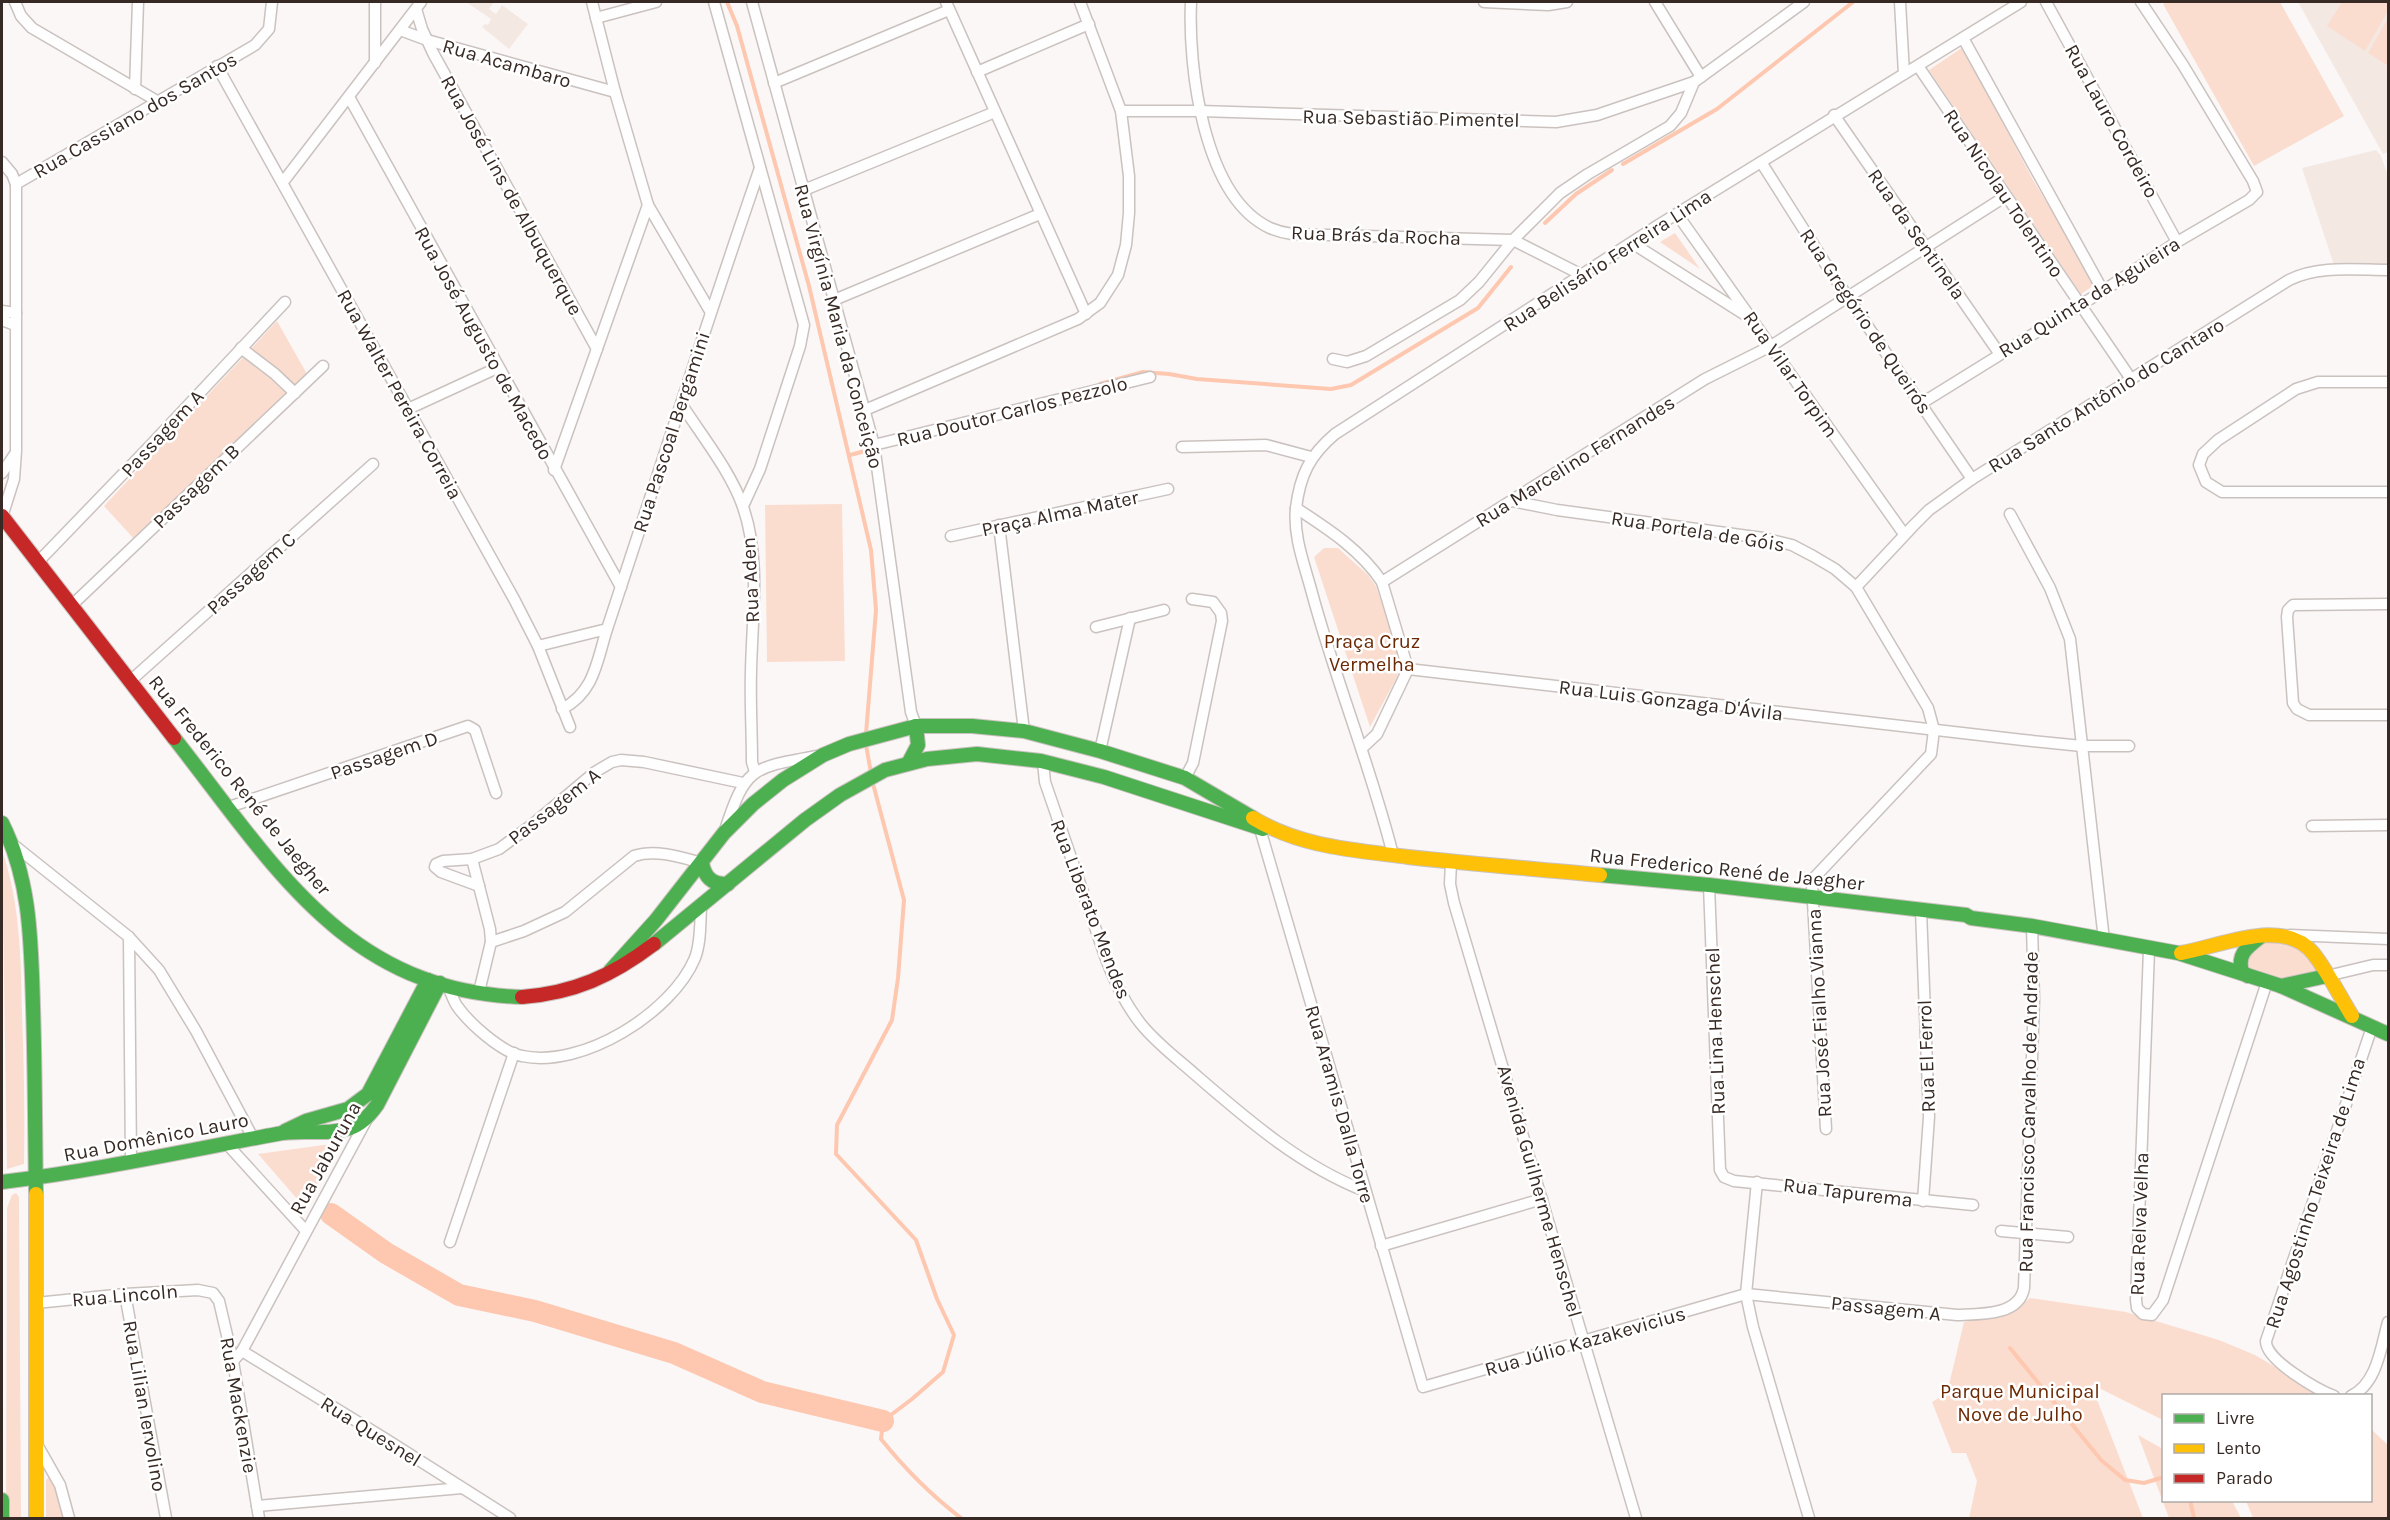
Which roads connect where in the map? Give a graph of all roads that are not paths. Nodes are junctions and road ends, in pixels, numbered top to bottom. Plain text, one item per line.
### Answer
1 (15, 2) edge
2 (138, 2) edge
3 (272, 2) edge
4 (375, 2) edge
5 (592, 2) edge
6 (656, 2) edge
7 (714, 2) edge
8 (752, 2) edge
9 (1080, 2) edge
10 (1191, 2) edge
11 (1484, 2) edge
12 (1567, 2) edge
13 (1655, 2) edge
14 (1804, 2) edge
15 (1900, 2) edge
16 (2021, 2) edge
17 (2046, 2) edge
18 (2141, 2) edge
19 (418, 5) edge
20 (948, 6) edge
21 (596, 18) junction
22 (1089, 24) junction
23 (400, 30) junction
24 (1963, 38) junction
25 (427, 40) junction
26 (375, 63) junction
27 (217, 66) junction
28 (1918, 66) junction
29 (977, 72) junction
30 (1904, 74) junction
31 (1698, 80) junction
32 (774, 83) junction
33 (135, 89) junction
34 (615, 92) junction
35 (349, 98) junction
36 (158, 101) junction
37 (1121, 111) junction
38 (1200, 111) junction
39 (994, 112) junction
40 (1833, 115) junction
41 (2, 162) edge
42 (1761, 162) junction
43 (760, 168) junction
44 (283, 182) junction
45 (16, 184) junction
46 (804, 190) junction
47 (2006, 196) junction
48 (648, 205) junction
49 (1040, 214) junction
50 (1677, 214) junction
51 (1513, 240) junction
52 (2177, 242) junction
53 (1632, 243) junction
54 (1926, 247) junction
55 (2388, 270) edge
56 (1582, 275) junction
57 (2103, 291) junction
58 (1848, 298) junction
59 (834, 300) junction
60 (285, 302) dead end
61 (2080, 305) junction
62 (2, 311) edge
63 (710, 311) junction
64 (16, 313) junction
65 (1086, 314) junction
66 (1752, 319) junction
67 (2, 320) edge
68 (15, 325) junction
69 (1771, 346) junction
70 (241, 348) junction
71 (597, 349) junction
72 (1999, 354) junction
73 (1333, 359) dead end
74 (323, 366) dead end
75 (497, 368) junction
76 (1150, 377) dead end
77 (2131, 380) junction
78 (2388, 382) edge
79 (294, 393) junction
80 (1922, 403) junction
81 (682, 405) junction
82 (408, 410) junction
83 (865, 410) junction
84 (874, 445) junction
85 (1182, 447) dead end
86 (16, 451) junction
87 (1311, 457) junction
88 (373, 464) dead end
89 (554, 470) junction
90 (2, 473) edge
91 (1972, 479) junction
92 (1168, 489) dead end
93 (2388, 492) edge
94 (1512, 501) junction
95 (742, 506) junction
96 (1296, 508) junction
97 (2010, 514) dead end
98 (2, 517) edge
99 (999, 525) junction
100 (1904, 534) junction
101 (951, 536) dead end
102 (38, 562) junction
103 (1383, 582) junction
104 (1856, 586) junction
105 (621, 587) junction
106 (1192, 598) dead end
107 (2388, 604) edge
108 (71, 606) junction
109 (1164, 610) dead end
110 (1130, 618) junction
111 (1096, 627) dead end
112 (607, 628) junction
113 (538, 646) junction
114 (1408, 669) junction
115 (129, 682) junction
116 (562, 709) junction
117 (2388, 715) edge
118 (916, 726) junction
119 (570, 727) dead end
120 (1934, 730) junction
121 (1024, 731) junction
122 (2082, 746) junction
123 (2129, 746) dead end
124 (1362, 748) junction
125 (1100, 751) junction
126 (823, 755) junction
127 (1043, 762) junction
128 (907, 763) junction
129 (755, 772) junction
130 (1185, 778) junction
131 (743, 783) junction
132 (496, 793) dead end
133 (1165, 798) junction
134 (229, 807) junction
135 (2, 823) edge
136 (2388, 825) edge
137 (1263, 826) junction
138 (2312, 826) dead end
139 (724, 833) junction
140 (14, 846) junction
141 (1393, 855) junction
142 (472, 859) junction
143 (1451, 862) junction
144 (702, 863) junction
145 (729, 884) junction
146 (1708, 885) junction
147 (479, 886) junction
148 (1812, 896) junction
149 (700, 908) junction
150 (1921, 910) junction
151 (2032, 926) junction
152 (2261, 935) junction
153 (2289, 935) junction
154 (129, 937) junction
155 (2388, 939) edge
156 (2104, 940) junction
157 (491, 942) junction
158 (2149, 950) junction
159 (2178, 953) junction
160 (2388, 965) edge
161 (610, 971) junction
162 (2248, 976) junction
163 (2327, 976) junction
164 (2267, 982) junction
165 (439, 983) junction
166 (2281, 986) junction
167 (479, 992) junction
168 (2352, 1016) junction
169 (2372, 1027) junction
170 (2388, 1034) edge
171 (514, 1053) junction
172 (368, 1094) joint
173 (368, 1117) junction
174 (1826, 1129) dead end
175 (282, 1133) junction
176 (253, 1138) junction
177 (226, 1143) junction
178 (131, 1162) junction
179 (1724, 1177) joint
180 (36, 1179) junction
181 (2, 1182) edge
182 (1757, 1182) junction
183 (1365, 1191) junction
184 (1542, 1199) junction
185 (1923, 1201) junction
186 (1973, 1204) dead end
187 (306, 1231) junction
188 (2001, 1231) dead end
189 (2026, 1234) junction
190 (2068, 1236) dead end
191 (450, 1242) dead end
192 (1382, 1246) junction
193 (213, 1293) joint
194 (125, 1294) junction
195 (1746, 1294) junction
196 (2021, 1298) joint
197 (36, 1304) junction
198 (2388, 1322) edge
199 (1584, 1340) junction
200 (242, 1352) junction
201 (233, 1361) junction
202 (1423, 1387) joint
203 (2332, 1394) edge
204 (2353, 1394) edge
205 (37, 1445) junction
206 (462, 1488) junction
207 (2, 1500) edge
208 (257, 1506) junction
209 (2, 1518) edge
210 (36, 1518) edge
211 (69, 1518) edge
212 (166, 1518) edge
213 (259, 1518) edge
214 (510, 1518) edge
215 (1636, 1518) edge
216 (1809, 1518) edge

1 - 33 street
2 - 33 street
3 - 27 street, Rua Cassiano dos Santos
4 - 26 street
5 - 21 street
6 - 21 street
7 - 43 street, Rua Virgínia Maria da Conceição
8 - 32 street, Rua Virgínia Maria da Conceição
9 - 22 street
10 - 38 street, Rua Brás da Rocha
11 - 12 street
13 - 31 street
14 - 31 street
15 - 30 street
16 - 24 street, Rua Belisário Ferreira Lima
17 - 52 street, Rua Lauro Cordeiro
18 - 52 street, Rua Quinta da Aguieira
19 - 23 street
19 - 25 street, Rua José Lins de Albuquerque
20 - 29 street
20 - 32 street
21 - 34 street
22 - 29 street
22 - 37 street
23 - 25 street, Rua Acambaro
23 - 26 street
24 - 28 street, Rua Belisário Ferreira Lima
24 - 57 street, Rua Nicolau Tolentino
25 - 34 street, Rua Acambaro
25 - 71 street, Rua José Lins de Albuquerque
26 - 35 street
27 - 36 street, Rua Cassiano dos Santos
27 - 44 street, Rua Walter Pereira Correia
28 - 30 street, Rua Belisário Ferreira Lima
28 - 47 street, Rua Nicolau Tolentino
29 - 39 street
30 - 40 street, Rua Belisário Ferreira Lima
31 - 38 street, Rua Sebastião Pimentel
31 - 51 street
32 - 46 street, Rua Virgínia Maria da Conceição
33 - 36 street
34 - 48 street
35 - 44 street
35 - 75 street, Rua José Augusto de Macedo
36 - 45 street, Rua Cassiano dos Santos
37 - 38 street, Rua Sebastião Pimentel
37 - 65 street
38 - 51 street, Rua Brás da Rocha
39 - 46 street
39 - 49 street
40 - 42 street, Rua Belisário Ferreira Lima
40 - 54 street, Rua da Sentinela
41 - 45 street
42 - 50 street, Rua Belisário Ferreira Lima
42 - 58 street, Rua Gregório de Queirós
43 - 63 street, Rua Pascoal Bergamini
43 - 95 street, Rua Virgínia Maria da Conceição
44 - 82 street, Rua Walter Pereira Correia
45 - 64 street, Rua Cassiano dos Santos
46 - 59 street, Rua Virgínia Maria da Conceição
47 - 54 street, Rua Marcelino Fernandes
47 - 61 street, Rua Nicolau Tolentino
48 - 63 street
48 - 71 street
49 - 59 street
49 - 65 street
50 - 53 street, Rua Belisário Ferreira Lima
50 - 66 street, Rua Vilar Torpim
51 - 56 street, Rua Brás da Rocha
51 - 73 street
52 - 57 street, Rua Quinta da Aguieira
53 - 56 street, Rua Belisário Ferreira Lima
53 - 66 street
54 - 58 street, Rua Marcelino Fernandes
54 - 72 street, Rua da Sentinela
55 - 77 street, Rua Santo Antônio do Cantaro
56 - 87 street, Rua Belisário Ferreira Lima
57 - 61 street, Rua Quinta da Aguieira
58 - 69 street, Rua Marcelino Fernandes
58 - 80 street, Rua Gregório de Queirós
59 - 83 street, Rua Virgínia Maria da Conceição
60 - 70 street, Passagem A
61 - 72 street, Rua Quinta da Aguieira
61 - 77 street, Rua Nicolau Tolentino
62 - 64 street
63 - 81 street, Rua Pascoal Bergamini
64 - 68 street, Rua Cassiano dos Santos
65 - 83 street
66 - 69 street, Rua Vilar Torpim
67 - 68 street
68 - 86 street, Rua Cassiano dos Santos
69 - 94 street, Rua Marcelino Fernandes
69 - 100 street, Rua Vilar Torpim
70 - 79 street
70 - 102 street, Passagem A
71 - 89 street
72 - 80 street, Rua Quinta da Aguieira
74 - 79 street, Passagem B
75 - 82 street
75 - 89 street, Rua José Augusto de Macedo
76 - 84 street, Rua Doutor Carlos Pezzolo
77 - 91 street, Rua Santo Antônio do Cantaro
78 - 93 street
79 - 108 street, Passagem B
80 - 91 street, Rua Gregório de Queirós
81 - 95 street, Rua Aden
81 - 105 street, Rua Pascoal Bergamini
82 - 113 street, Rua Walter Pereira Correia
83 - 84 street, Rua Virgínia Maria da Conceição
84 - 118 street, Rua Virgínia Maria da Conceição
85 - 87 street
86 - 90 street
86 - 98 street, Rua Cassiano dos Santos
87 - 96 street
88 - 115 street, Passagem C
89 - 105 street, Rua José Augusto de Macedo
91 - 100 street, Rua Santo Antônio do Cantaro
92 - 99 street, Praça Alma Mater
94 - 103 street, Rua Marcelino Fernandes
94 - 104 street, Rua Portela de Góis
95 - 129 street, Rua Aden
96 - 103 street
96 - 124 street
97 - 122 street
98 - 102 main road, Rua Frederico René de Jaegher
99 - 101 street, Praça Alma Mater
99 - 121 street
100 - 104 street, Rua Santo Antônio do Cantaro
102 - 108 main road, Rua Frederico René de Jaegher
103 - 114 street
104 - 120 street, Rua Portela de Góis
105 - 112 street, Rua Pascoal Bergamini
106 - 130 street
107 - 117 street
108 - 115 main road, Rua Frederico René de Jaegher
109 - 110 street
110 - 111 street
110 - 125 street
112 - 113 street
112 - 116 street, Rua Pascoal Bergamini
113 - 116 street, Rua Walter Pereira Correia
114 - 120 street, Rua Luis Gonzaga D'Ávila
114 - 124 street
115 - 134 main road, Rua Frederico René de Jaegher
116 - 119 street, Rua Walter Pereira Correia
118 - 121 main road, Rua Frederico René de Jaegher
118 - 126 main road, Rua Frederico René de Jaegher
118 - 128 main road
120 - 122 street, Rua Luis Gonzaga D'Ávila
120 - 148 street
121 - 125 main road, Rua Frederico René de Jaegher
122 - 123 street, Rua Luis Gonzaga D'Ávila
122 - 156 street
124 - 141 street
125 - 130 main road, Rua Frederico René de Jaegher
126 - 129 street, Rua Frederico René de Jaegher
126 - 139 main road, Rua Frederico René de Jaegher
127 - 128 main road, Rua Frederico René de Jaegher
127 - 133 main road, Rua Frederico René de Jaegher
127 - 183 street, Rua Liberato Mendes
128 - 145 main road, Rua Frederico René de Jaegher
129 - 131 street, Rua Frederico René de Jaegher
130 - 133 main road
130 - 137 main road, Rua Frederico René de Jaegher
131 - 139 street, Rua Frederico René de Jaegher
131 - 142 street, Passagem A
132 - 134 street, Passagem D
133 - 137 main road, Rua Frederico René de Jaegher
134 - 165 main road, Rua Frederico René de Jaegher
135 - 140 main road
136 - 138 street
137 - 141 main road, Rua Frederico René de Jaegher
137 - 183 street, Rua Aramis Dalla Torre
139 - 144 main road, Rua Frederico René de Jaegher
140 - 154 street
140 - 180 main road
141 - 143 main road, Rua Frederico René de Jaegher
142 - 147 street
142 - 147 street, Passagem A
143 - 146 main road, Rua Frederico René de Jaegher
143 - 184 street, Avenida Guilherme Henschel
144 - 145 main road
144 - 157 street
144 - 161 main road, Rua Frederico René de Jaegher
145 - 149 main road, Rua Frederico René de Jaegher
146 - 148 main road, Rua Frederico René de Jaegher
146 - 179 street, Rua Lina Henschel
147 - 157 street
148 - 150 main road, Rua Frederico René de Jaegher
148 - 174 street, Rua José Fialho Vianna
149 - 161 main road, Rua Frederico René de Jaegher
149 - 171 street
150 - 151 main road, Rua Frederico René de Jaegher
150 - 185 street, Rua El Ferrol
151 - 156 main road, Rua Frederico René de Jaegher
151 - 189 street, Rua Francisco Carvalho de Andrade
152 - 153 main road, Rua Frederico René de Jaegher
152 - 159 main road, Rua Frederico René de Jaegher
152 - 162 main road
153 - 155 street
153 - 163 main road, Rua Frederico René de Jaegher
154 - 176 street
154 - 178 street
156 - 158 main road, Rua Frederico René de Jaegher
157 - 167 street
158 - 159 main road, Rua Frederico René de Jaegher
158 - 164 street, Rua Relva Velha
159 - 162 main road, Rua Frederico René de Jaegher
160 - 163 street
161 - 167 main road, Rua Frederico René de Jaegher
162 - 164 main road, Rua Frederico René de Jaegher
163 - 166 main road
163 - 168 main road, Rua Frederico René de Jaegher
164 - 166 main road, Rua Frederico René de Jaegher
165 - 167 main road, Rua Frederico René de Jaegher
165 - 171 street
165 - 172 main road, Rua Jaburuna
165 - 173 main road, Rua Jaburuna
166 - 168 main road, Rua Frederico René de Jaegher
168 - 169 main road, Rua Frederico René de Jaegher
169 - 170 main road, Rua Frederico René de Jaegher
169 - 203 street, Rua Agostinho Teixeira de Lima
171 - 191 street
172 - 175 main road, Rua Domênico Lauro
173 - 175 main road, Rua Domênico Lauro
173 - 187 street, Rua Jaburuna
175 - 176 main road, Rua Domênico Lauro
176 - 177 main road, Rua Domênico Lauro
177 - 178 main road, Rua Domênico Lauro
177 - 187 street
178 - 180 main road, Rua Domênico Lauro
179 - 182 street, Rua Tapurema
180 - 181 main road, Rua Domênico Lauro
180 - 197 main road
182 - 185 street, Rua Tapurema
182 - 195 street
183 - 192 street, Rua Aramis Dalla Torre
184 - 192 street
184 - 199 street, Avenida Guilherme Henschel
185 - 186 street, Rua Tapurema
187 - 200 street, Rua Jaburuna
188 - 189 street
189 - 190 street
189 - 196 street, Rua Francisco Carvalho de Andrade
192 - 202 street, Rua Aramis Dalla Torre
193 - 194 street, Rua Lincoln
193 - 201 street, Rua Mackenzie
194 - 197 street, Rua Lincoln
194 - 212 street, Rua Lilian Iervolino
195 - 196 street, Passagem A
195 - 199 street, Rua Júlio Kazakevicius
195 - 216 street
197 - 205 main road
198 - 204 street
199 - 202 street, Rua Júlio Kazakevicius
199 - 215 street, Avenida Guilherme Henschel
200 - 201 street
200 - 206 street, Rua Quesnel
201 - 208 street, Rua Mackenzie
205 - 210 main road
205 - 211 street
206 - 208 street
206 - 214 street, Rua Quesnel
207 - 209 main road
208 - 213 street, Rua Mackenzie

